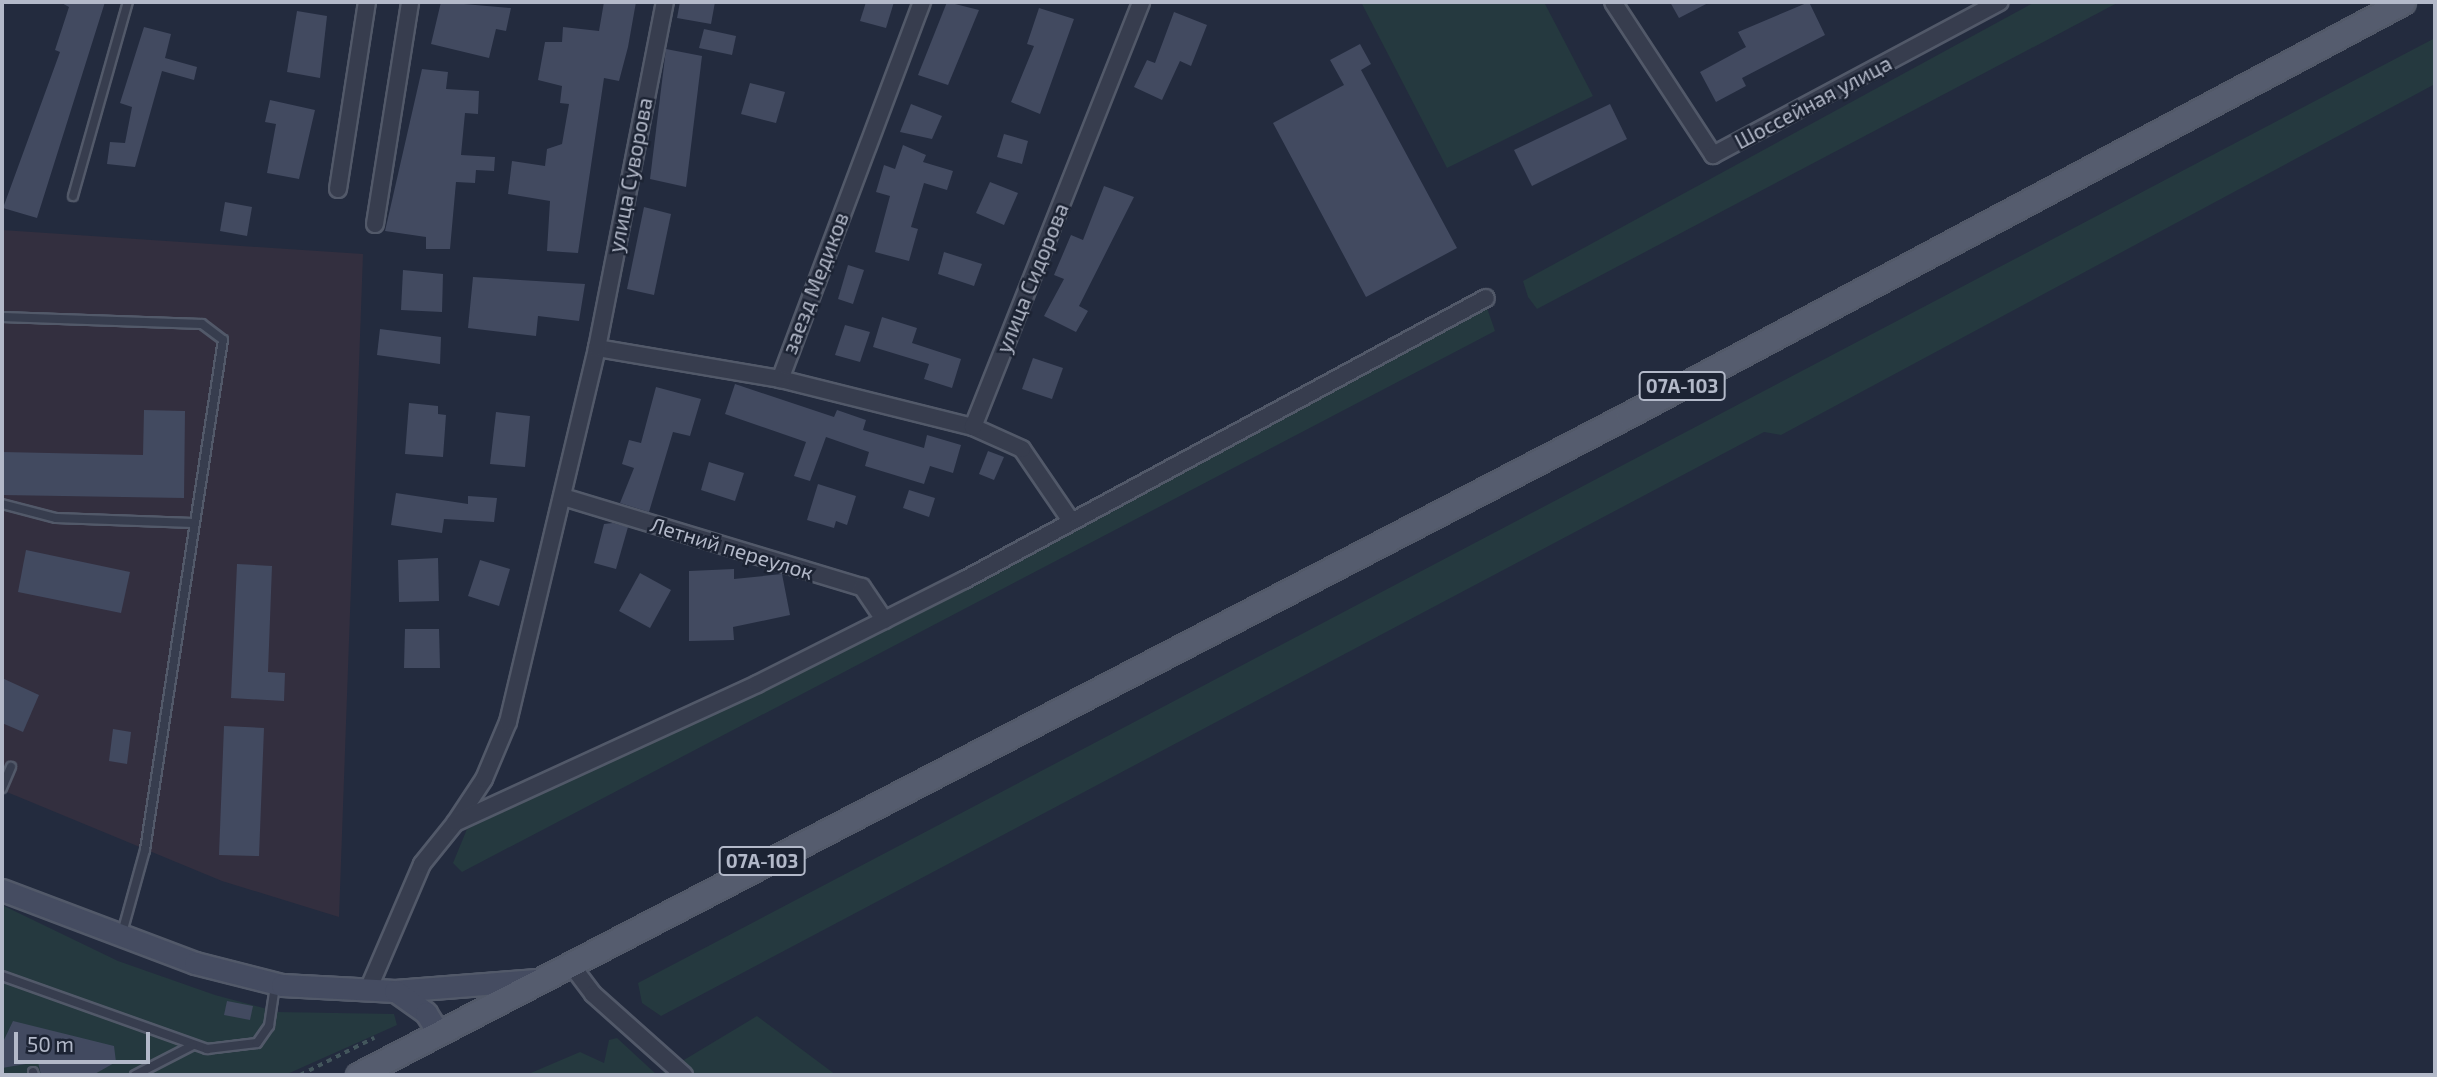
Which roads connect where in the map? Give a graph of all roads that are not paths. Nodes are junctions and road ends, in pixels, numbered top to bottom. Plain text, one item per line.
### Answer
1 (128, 2) edge
2 (367, 2) edge
3 (410, 2) edge
4 (665, 2) edge
5 (922, 2) edge
6 (1141, 2) edge
7 (1613, 2) edge
8 (2000, 2) edge
9 (2403, 2) edge
10 (338, 190) dead end
11 (73, 196) dead end
12 (375, 224) dead end
13 (1486, 298) dead end
14 (2, 317) edge
15 (597, 348) junction
16 (780, 379) junction
17 (973, 427) junction
18 (563, 497) junction
19 (2, 504) edge
20 (1069, 518) junction
21 (193, 523) junction
22 (884, 620) junction
23 (11, 767) dead end
24 (2, 788) edge
25 (455, 823) junction
26 (2, 890) edge
27 (121, 936) junction
28 (569, 962) junction
29 (2, 978) edge
30 (534, 981) junction
31 (275, 984) junction
32 (368, 990) junction
33 (395, 991) junction
34 (438, 1032) junction
35 (193, 1045) junction
36 (135, 1075) edge
37 (358, 1075) edge
38 (684, 1075) edge

1 - 11 lane
2 - 10 street
3 - 12 street
4 - 15 street, улица Суворова
5 - 16 street, заезд Медиков
6 - 17 street, улица Сидорова
7 - 8 street, Шоссейная улица
9 - 28 main road, 07А-103
13 - 20 street
14 - 21 lane
15 - 16 street
15 - 18 street, улица Суворова
16 - 17 street, заезд Медиков
17 - 20 street
18 - 22 street, Летний переулок
18 - 25 street, улица Суворова
19 - 21 lane
20 - 22 street
21 - 27 lane
22 - 25 street
23 - 24 lane
25 - 32 street, улица Суворова
26 - 27 street
27 - 31 street
28 - 30 main road, 07А-103
28 - 38 street
29 - 35 lane
30 - 33 street
30 - 34 main road, 07А-103
31 - 32 street
31 - 35 lane
32 - 33 street
33 - 34 street
34 - 37 main road, 07А-103
35 - 36 lane

